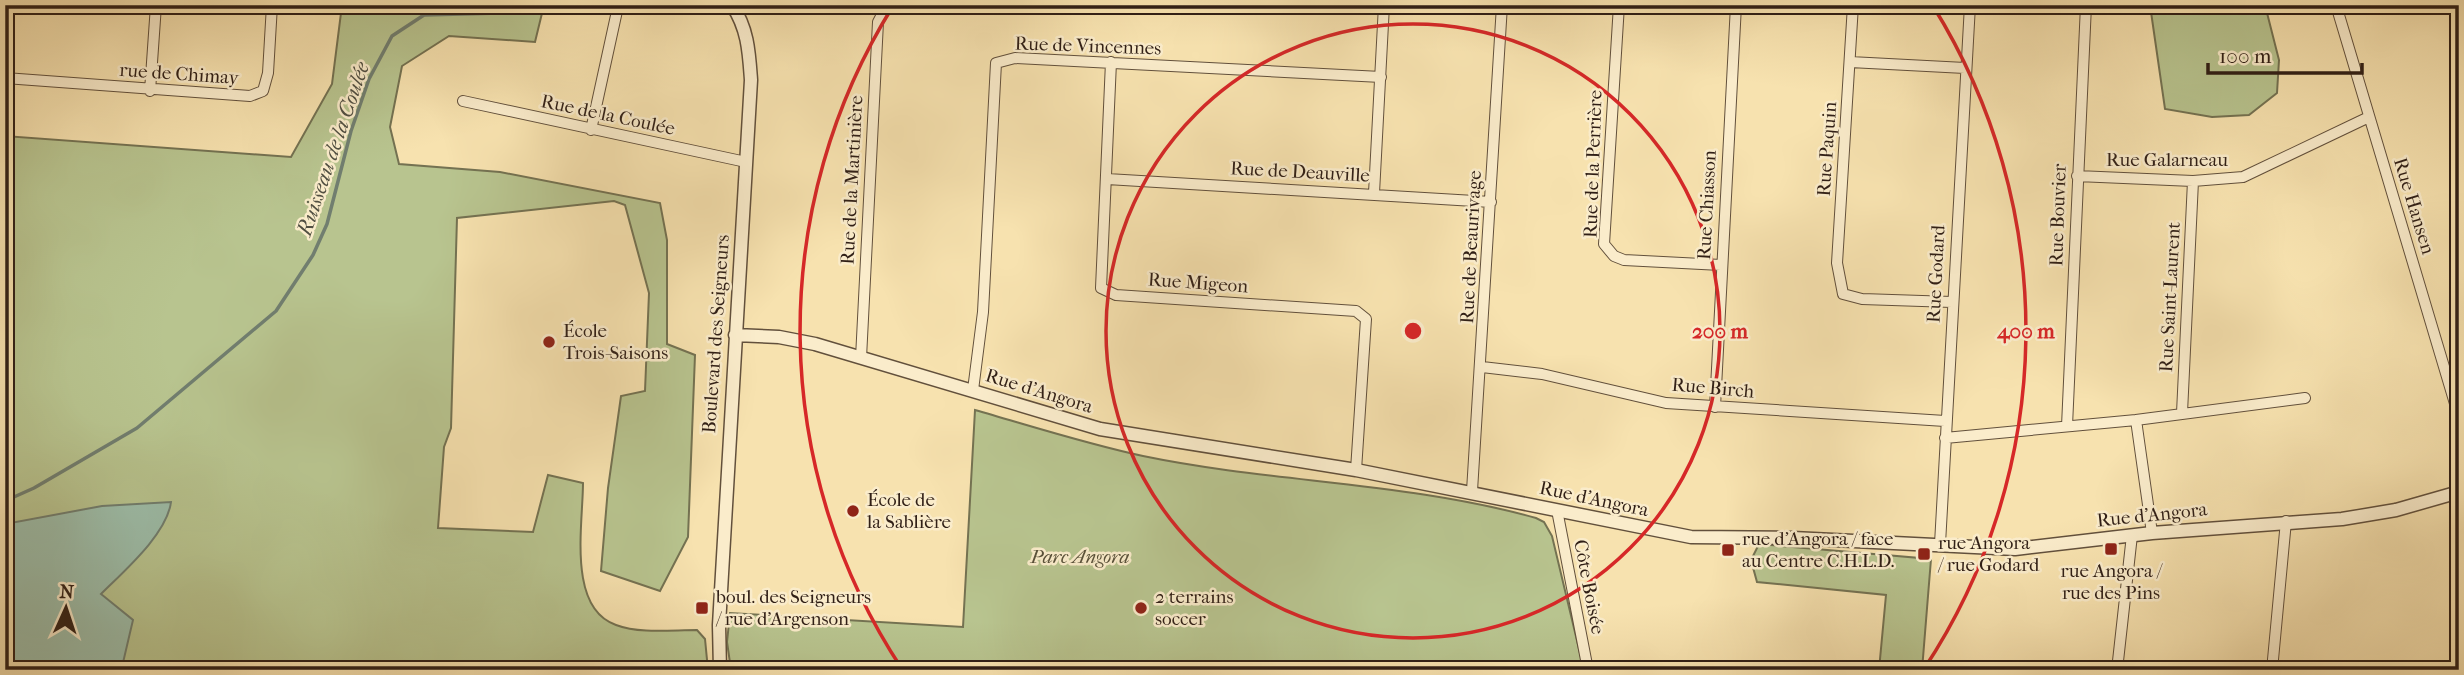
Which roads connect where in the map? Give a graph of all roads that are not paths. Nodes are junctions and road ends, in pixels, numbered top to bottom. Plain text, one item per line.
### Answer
1 (156, 5) edge
2 (272, 5) edge
3 (622, 5) edge
4 (732, 5) edge
5 (887, 5) edge
6 (1384, 5) edge
7 (1503, 5) edge
8 (1619, 5) edge
9 (1736, 5) edge
10 (1853, 5) edge
11 (1970, 5) edge
12 (2086, 5) edge
13 (2336, 5) edge
14 (1111, 62) junction
15 (1850, 62) junction
16 (1965, 68) junction
17 (1381, 77) junction
18 (5, 78) edge
19 (150, 91) junction
20 (463, 101) dead end
21 (2369, 117) junction
22 (591, 130) junction
23 (747, 162) junction
24 (2077, 176) junction
25 (1107, 179) junction
26 (2193, 181) junction
27 (1374, 193) junction
28 (1491, 202) junction
29 (1721, 265) junction
30 (1952, 302) junction
31 (735, 335) junction
32 (860, 358) junction
33 (1482, 367) junction
34 (973, 390) junction
35 (2305, 398) dead end
36 (1715, 407) junction
37 (2182, 413) junction
38 (2459, 417) edge
39 (2136, 420) junction
40 (1945, 421) junction
41 (2067, 426) junction
42 (1945, 438) junction
43 (1356, 470) junction
44 (1472, 491) junction
45 (2459, 492) edge
46 (1557, 510) junction
47 (2286, 521) junction
48 (2152, 533) junction
49 (2132, 535) junction
50 (1940, 544) junction
51 (720, 670) edge
52 (1588, 670) edge
53 (2117, 670) edge
54 (2272, 670) edge

1 - 19 street
2 - 19 street, rue de Chimay
3 - 22 street
4 - 23 street, Boulevard des Seigneurs
5 - 32 street, Rue de la Martinière
6 - 17 street
7 - 28 street, Rue de Beaurivage
8 - 29 street, Rue de la Perrière
9 - 29 street, Rue Chiasson
10 - 15 street, Rue Paquin
11 - 16 street, Rue Godard
12 - 24 street, Rue Bouvier
13 - 21 street, Rue Hansen
14 - 17 street, Rue de Vincennes
14 - 25 street, Rue Migeon
14 - 34 street, Rue de Vincennes
15 - 16 street
15 - 30 street, Rue Paquin
16 - 30 street, Rue Godard
17 - 27 street
18 - 19 street, rue de Chimay
20 - 22 street, Rue de la Coulée
21 - 26 street, Rue Galarneau
21 - 38 street, Rue Hansen
22 - 23 street, Rue de la Coulée
23 - 31 street, Boulevard des Seigneurs
24 - 26 street, Rue Galarneau
24 - 41 street, Rue Bouvier
25 - 27 street, Rue de Deauville
25 - 43 street, Rue Migeon
26 - 37 street, Rue Saint-Laurent
27 - 28 street, Rue de Deauville
28 - 33 street, Rue de Beaurivage
29 - 36 street, Rue Chiasson
30 - 40 street, Rue Godard
31 - 32 street, Rue d'Angora
31 - 51 street, Boulevard des Seigneurs
32 - 34 street, Rue d'Angora
33 - 36 street, Rue Birch
33 - 44 street, Rue de Beaurivage
34 - 43 street, Rue d'Angora
35 - 37 street
36 - 40 street, Rue Birch
37 - 39 street
39 - 41 street
39 - 48 street
40 - 42 street, Rue Godard
41 - 42 street
42 - 50 street, Rue Godard
43 - 44 street, Rue d'Angora
44 - 46 street, Rue d'Angora
45 - 47 street, Rue d'Angora
46 - 50 street, Rue d'Angora
46 - 52 street, Côte Boisée
47 - 48 street, Rue d'Angora
47 - 54 street
48 - 49 street, Rue d'Angora
49 - 50 street, Rue d'Angora
49 - 53 street

